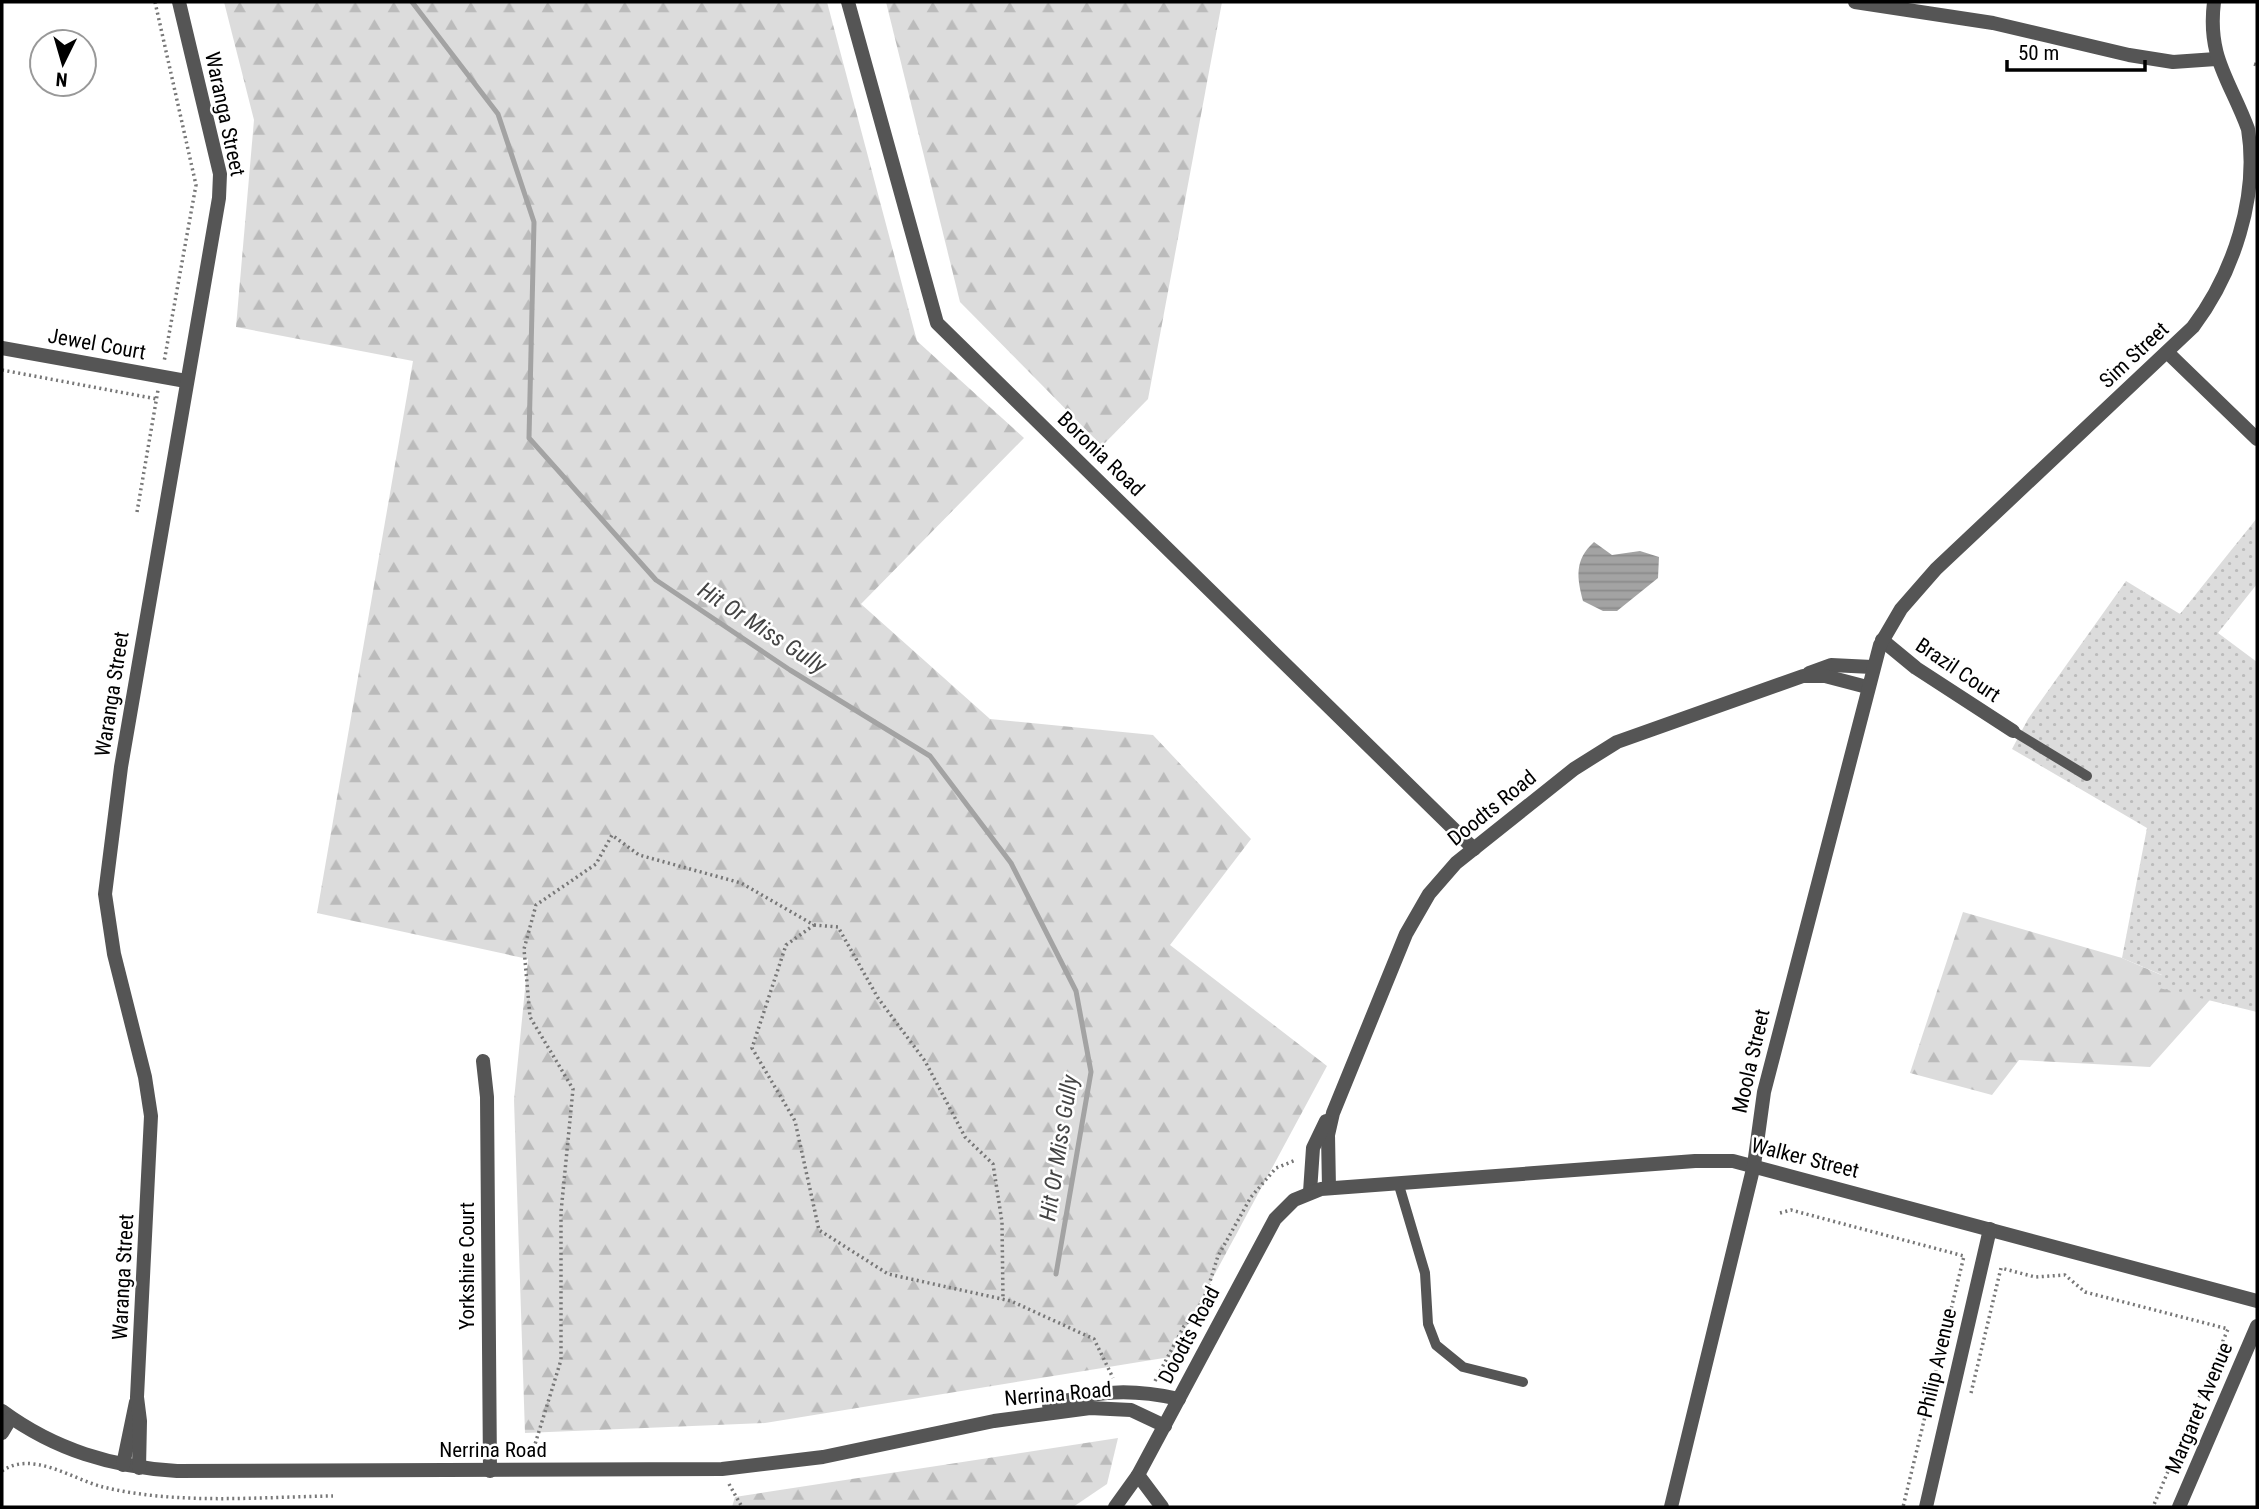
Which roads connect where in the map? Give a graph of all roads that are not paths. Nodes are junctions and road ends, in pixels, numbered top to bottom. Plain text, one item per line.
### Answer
1 (179, 2) edge
2 (848, 2) edge
3 (1855, 2) edge
4 (2214, 2) edge
5 (2216, 59) junction
6 (2255, 145) edge
7 (2, 348) edge
8 (2168, 353) junction
9 (186, 381) junction
10 (2257, 439) edge
11 (1882, 640) junction
12 (1872, 667) junction
13 (1798, 678) junction
14 (1867, 687) junction
15 (2013, 731) joint
16 (2087, 776) dead end
17 (1474, 849) junction
18 (484, 1061) dead end
19 (1337, 1102) junction
20 (1754, 1165) junction
21 (1398, 1182) junction
22 (1329, 1188) junction
23 (1310, 1192) junction
24 (1990, 1229) junction
25 (2257, 1301) edge
26 (2257, 1326) edge
27 (1523, 1382) dead end
28 (137, 1397) junction
29 (1179, 1399) junction
30 (7, 1415) edge
31 (993, 1421) junction
32 (1164, 1426) junction
33 (2, 1433) edge
34 (123, 1465) junction
35 (139, 1468) junction
36 (491, 1471) junction
37 (1138, 1475) junction
38 (1115, 1507) edge
39 (1162, 1507) edge
40 (1671, 1507) edge
41 (1926, 1507) edge
42 (2179, 1507) edge

1 - 9 street, Waranga Street
2 - 17 street, Boronia Road
3 - 5 street
4 - 5 street, Sim Street
5 - 6 street, Sim Street
6 - 8 street, Sim Street
7 - 9 street, Jewel Court
8 - 10 street
8 - 11 street, Sim Street
9 - 28 street, Waranga Street
11 - 12 street, Sim Street
11 - 15 street, Brazil Court
12 - 13 street, Doodts Road
12 - 14 street, Moola Street
13 - 14 street, Doodts Road
13 - 17 street, Doodts Road
14 - 20 street, Moola Street
15 - 16 lane
17 - 19 street, Doodts Road
18 - 36 street, Yorkshire Court
19 - 22 street, Doodts Road
19 - 23 street, Doodts Road
20 - 21 street, Walker Street
20 - 24 street, Walker Street
20 - 40 street, Moola Street
21 - 22 street, Walker Street
21 - 27 lane
22 - 23 street, Doodts Road
23 - 29 street, Doodts Road
24 - 25 street, Walker Street
24 - 41 street, Philip Avenue
26 - 42 street, Margaret Avenue
28 - 34 street, Waranga Street
28 - 35 street, Waranga Street
29 - 31 street, Nerrina Road
29 - 32 street, Doodts Road
30 - 33 street
30 - 34 street, Nerrina Road
31 - 32 street, Nerrina Road
31 - 36 street, Nerrina Road
32 - 37 street, Doodts Road
34 - 35 street, Nerrina Road
35 - 36 street, Nerrina Road
37 - 38 street, Doodts Road
37 - 39 street

